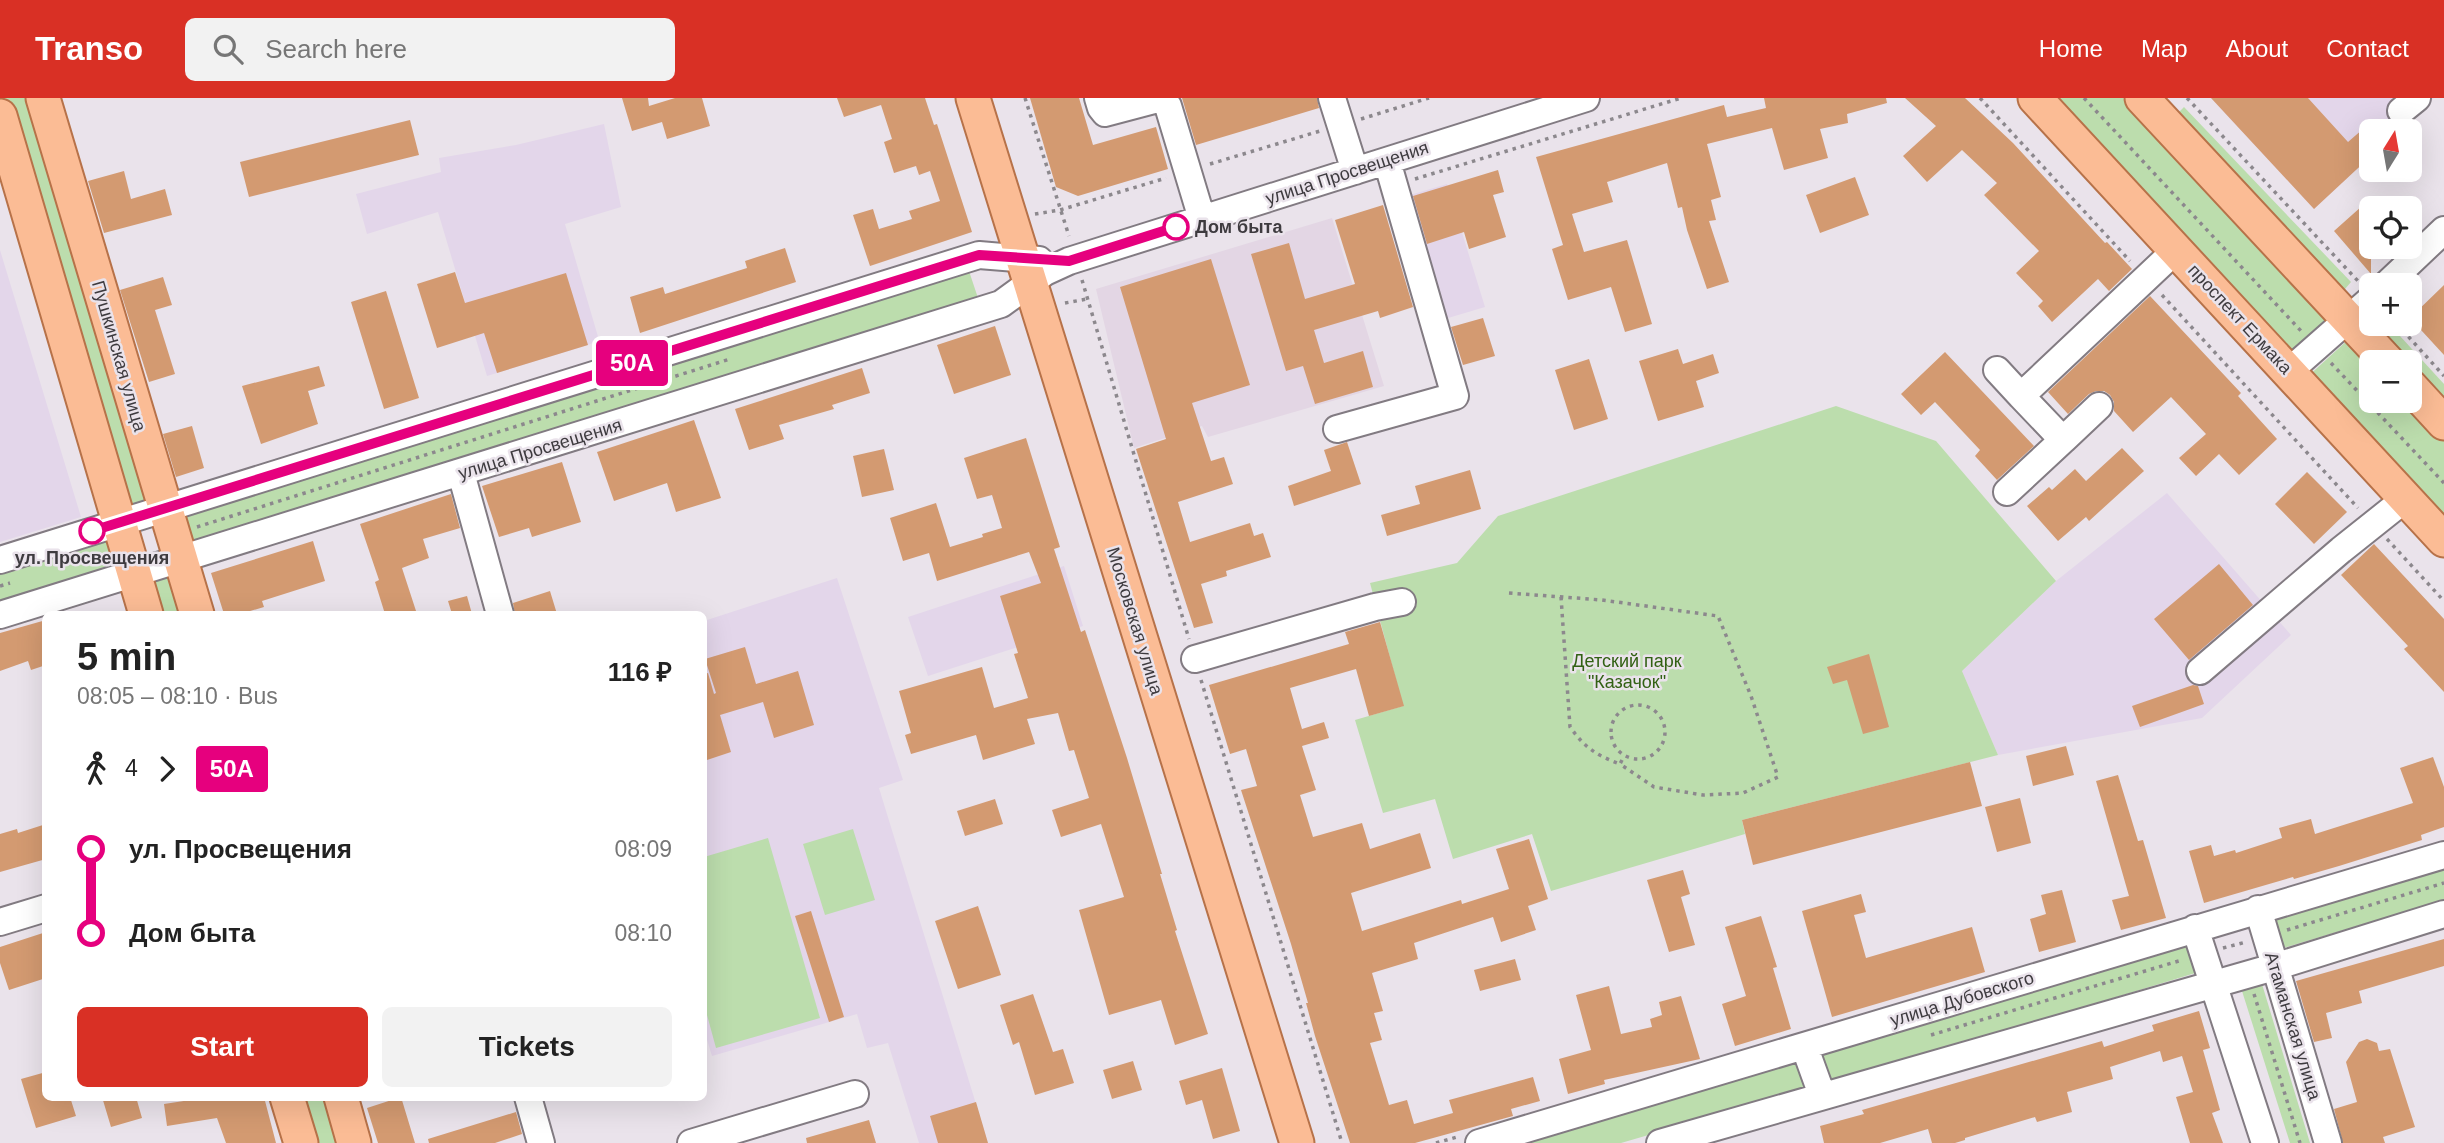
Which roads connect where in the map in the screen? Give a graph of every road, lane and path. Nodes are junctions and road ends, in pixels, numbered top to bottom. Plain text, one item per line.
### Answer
1 (43, 98) edge
2 (973, 98) edge
3 (991, 98) edge
4 (1025, 98) edge
5 (1098, 98) edge
6 (1332, 98) edge
7 (1586, 98) edge
8 (1980, 98) edge
9 (2035, 98) edge
10 (2084, 98) edge
11 (2142, 98) edge
12 (2187, 98) edge
13 (0, 116) edge
14 (1387, 161) junction
15 (1355, 171) junction
16 (1202, 219) junction
17 (2444, 230) edge
18 (2176, 250) junction
19 (1047, 266) junction
20 (2395, 273) edge
21 (2146, 278) junction
22 (2359, 288) edge
23 (2359, 290) edge
24 (2359, 305) edge
25 (2408, 336) edge
26 (2317, 347) junction
27 (742, 355) dead end
28 (1997, 370) dead end
29 (2288, 372) junction
30 (2444, 376) edge
31 (2021, 396) junction
32 (2422, 399) edge
33 (2099, 406) dead end
34 (2444, 423) edge
35 (1337, 429) dead end
36 (2063, 440) junction
37 (461, 473) junction
38 (2444, 484) edge
39 (2007, 492) dead end
40 (2405, 499) junction
41 (120, 523) junction
42 (2373, 524) junction
43 (178, 533) junction
44 (2444, 540) edge
45 (0, 560) edge
46 (135, 575) junction
47 (1509, 593) dead end
48 (1561, 597) junction
49 (2444, 601) edge
50 (1402, 602) dead end
51 (145, 611) edge
52 (196, 611) edge
53 (498, 611) edge
54 (0, 615) edge
55 (1195, 659) junction
56 (2200, 671) dead end
57 (1624, 756) junction
58 (1620, 764) junction
59 (2444, 855) edge
60 (2444, 883) edge
61 (42, 909) edge
62 (2258, 909) junction
63 (2444, 915) edge
64 (0, 922) edge
65 (2195, 928) junction
66 (2265, 936) junction
67 (2203, 954) junction
68 (2274, 967) junction
69 (2213, 984) junction
70 (2251, 986) dead end
71 (1931, 1035) dead end
72 (1805, 1048) junction
73 (855, 1094) dead end
74 (1822, 1096) junction
75 (288, 1101) edge
76 (342, 1101) edge
77 (529, 1101) edge
78 (301, 1143) edge
79 (354, 1143) edge
80 (541, 1143) edge
81 (691, 1143) edge
82 (1297, 1143) edge
83 (1312, 1143) edge
84 (1342, 1143) edge
85 (1479, 1143) edge
86 (1660, 1143) edge
87 (2264, 1143) edge
88 (2300, 1143) edge
89 (2328, 1143) edge

1 - 43 main road, Пушкинская улица
2 - 19 main road, Московская улица
3 - 19 main road, Московская улица
4 - 19 path
5 - 16 street
6 - 15 street
7 - 14 street, улица Просвещения
8 - 21 path
9 - 18 main road, проспект Ермака
10 - 26 path
11 - 23 main road
12 - 22 path
13 - 41 main road
14 - 15 street, улица Просвещения
14 - 35 street
15 - 16 street, улица Просвещения
16 - 19 street, улица Просвещения
17 - 20 street
18 - 21 street
18 - 29 main road, проспект Ермака
19 - 37 street, улица Просвещения
19 - 43 street, улица Просвещения
19 - 55 path
19 - 82 main road, Московская улица
19 - 83 main road, Московская улица
21 - 31 street
21 - 42 path
24 - 26 street
25 - 30 path
26 - 29 street
26 - 38 path
27 - 43 path
28 - 31 street
29 - 40 main road, проспект Ермака
31 - 36 street
32 - 34 main road
33 - 36 street
36 - 39 street
37 - 43 street, улица Просвещения
37 - 53 street
40 - 42 street
40 - 44 main road, проспект Ермака
41 - 43 street, улица Просвещения
41 - 45 street, улица Просвещения
41 - 46 main road
42 - 49 path
42 - 56 street
43 - 46 street, улица Просвещения
43 - 52 main road, Пушкинская улица
46 - 51 main road
46 - 54 street, улица Просвещения
47 - 48 path
48 - 58 path
48 - 58 path
50 - 55 street
55 - 84 path
57 - 57 path
57 - 58 path
59 - 62 street, улица Дубовского
60 - 66 path
61 - 64 street
62 - 65 street, улица Дубовского
62 - 66 street, Атаманская улица
63 - 68 street
65 - 67 street
65 - 72 street, улица Дубовского
66 - 67 path
66 - 68 street, Атаманская улица
67 - 69 street
67 - 71 path
68 - 69 street
68 - 89 street, Атаманская улица
69 - 74 street
69 - 87 street
70 - 88 path
72 - 74 street
72 - 85 street, улица Дубовского
73 - 81 street
74 - 86 street
75 - 78 main road
76 - 79 main road
77 - 80 street

